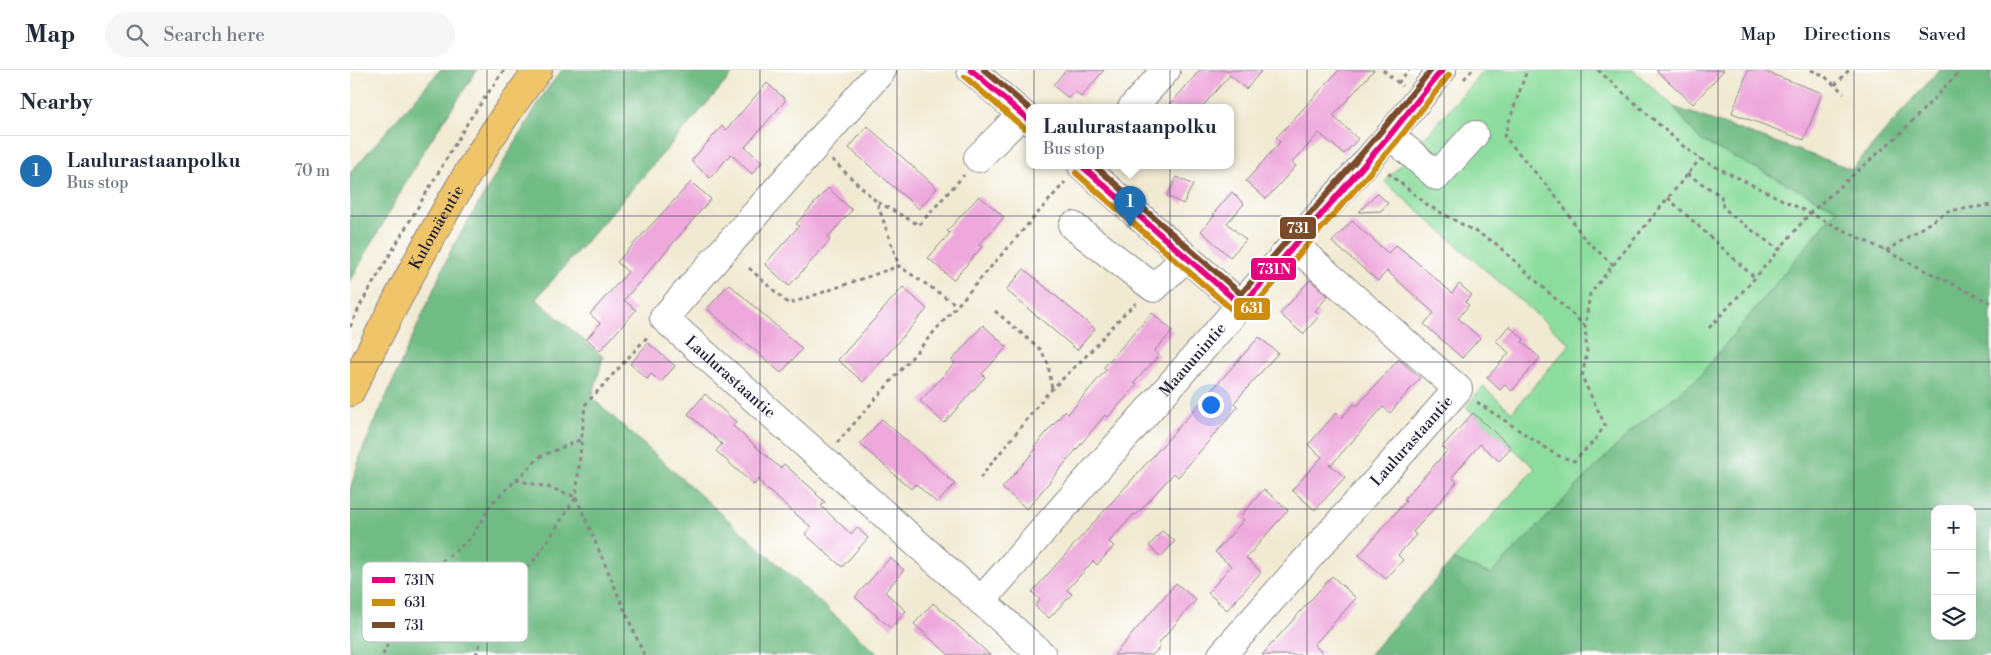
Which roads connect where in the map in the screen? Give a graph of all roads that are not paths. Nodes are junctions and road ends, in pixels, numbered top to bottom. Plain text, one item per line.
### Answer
1 (538, 70) edge
2 (882, 70) edge
3 (971, 70) edge
4 (1166, 70) edge
5 (1436, 72) edge
6 (1136, 104) edge
7 (1026, 117) edge
8 (1390, 135) junction
9 (1474, 135) dead end
10 (978, 158) road end
11 (1077, 170) edge
12 (1073, 226) dead end
13 (1294, 245) junction
14 (1186, 257) junction
15 (1242, 306) junction
16 (350, 392) edge
17 (981, 601) junction
18 (1042, 655) edge
19 (1222, 655) edge

1 - 16 main road, Kulomäentie
2 - 17 street, Laulurastaantie
3 - 7 street
4 - 6 street
5 - 8 street, Maauunintie
7 - 10 street
8 - 9 street
8 - 13 street, Maauunintie
11 - 14 street
12 - 14 street
13 - 15 street, Maauunintie
13 - 19 street, Laulurastaantie
14 - 15 street
15 - 17 street, Maauunintie
17 - 18 street, Laulurastaantie

